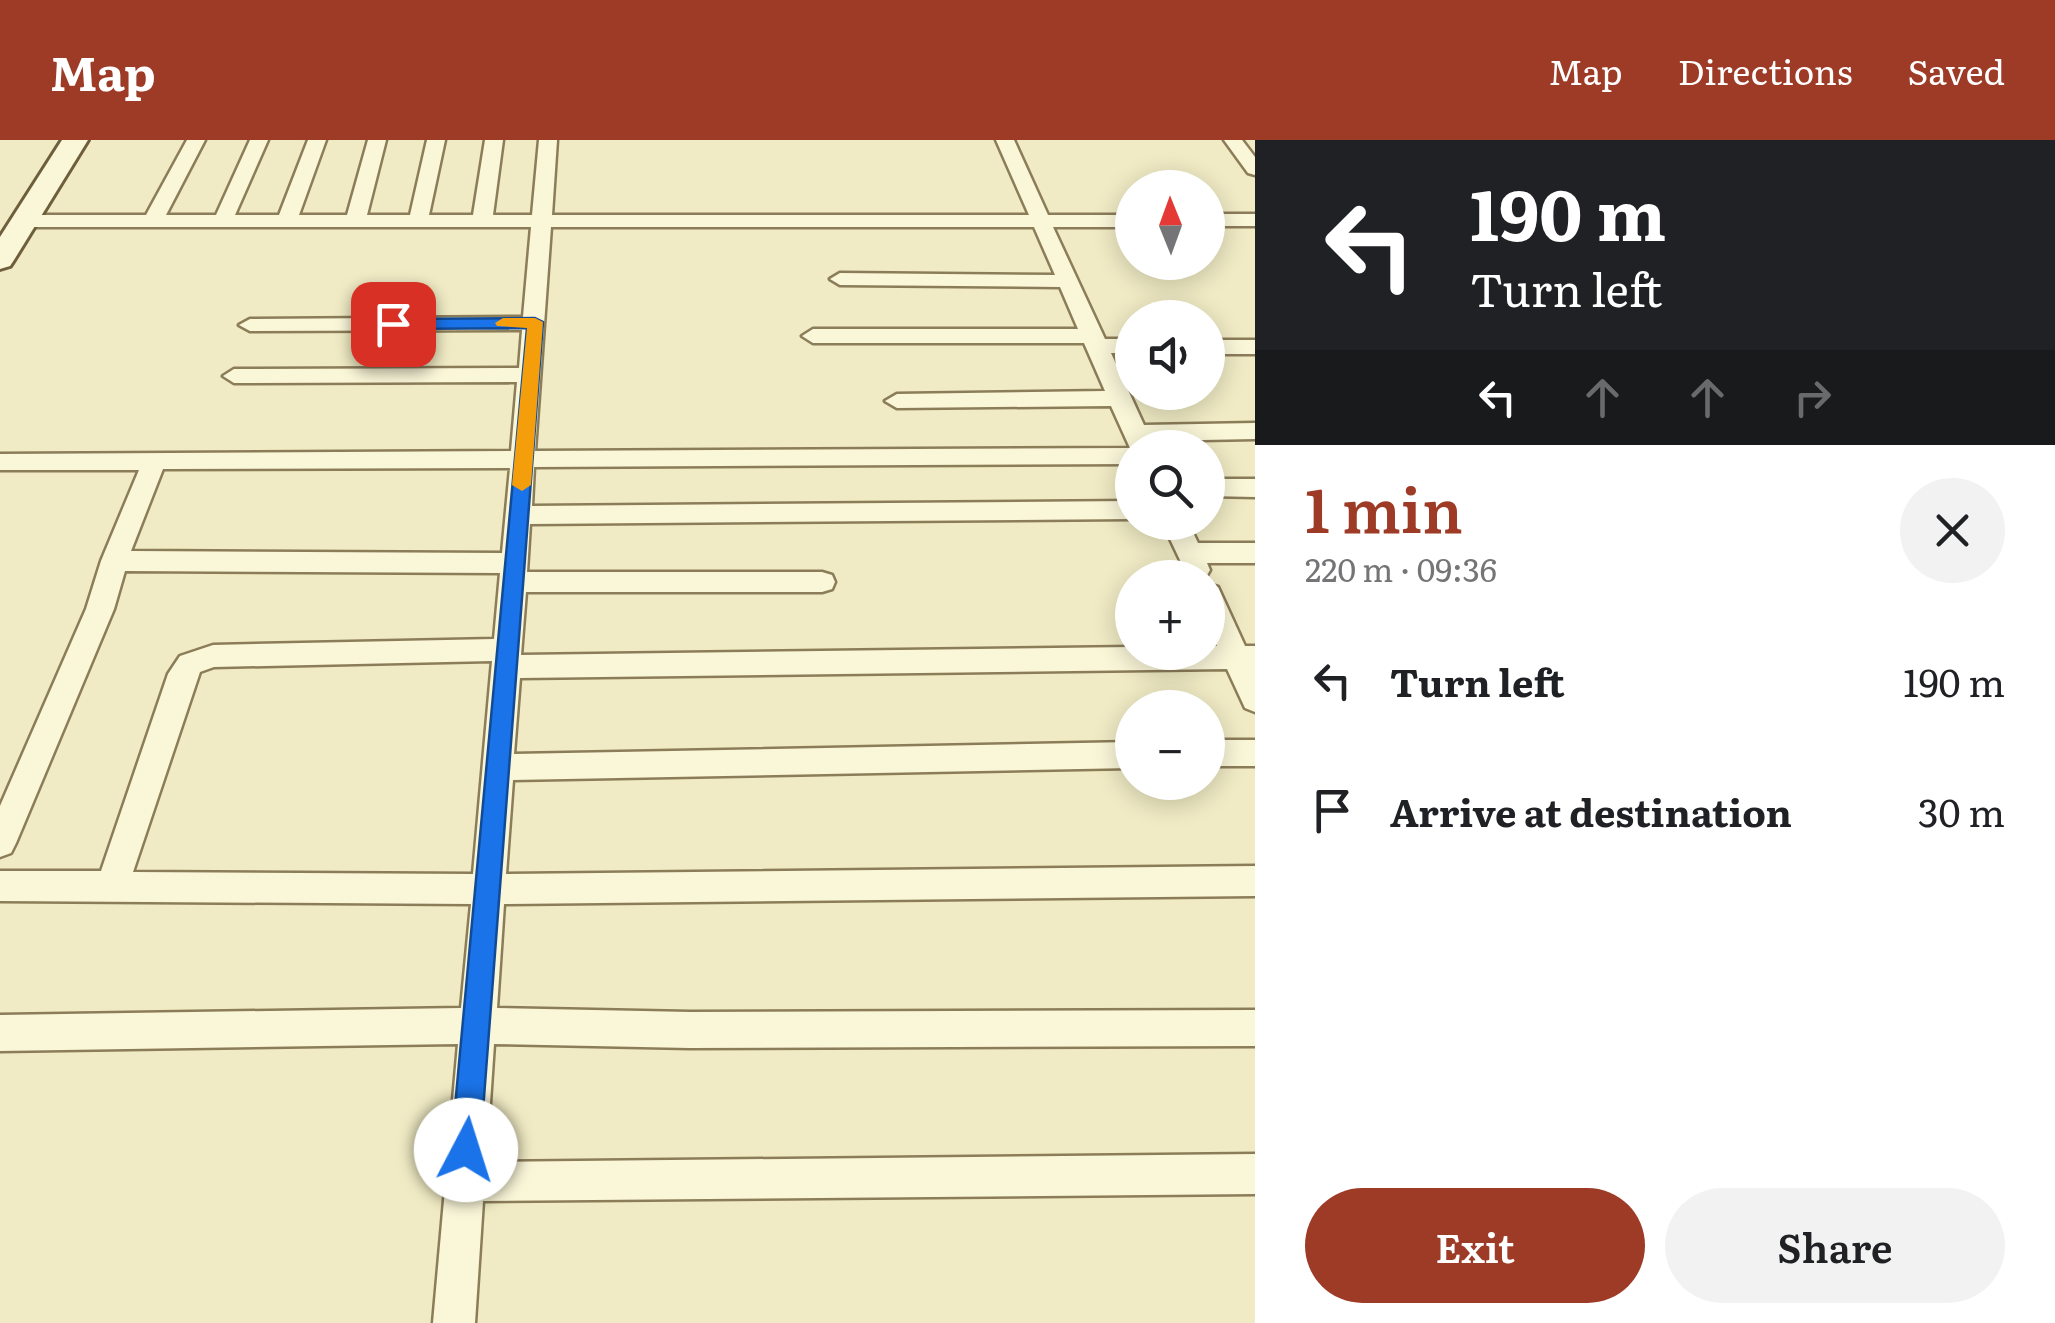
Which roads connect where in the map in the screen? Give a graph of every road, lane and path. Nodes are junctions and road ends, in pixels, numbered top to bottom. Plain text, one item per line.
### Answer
1 (75, 140) edge
2 (196, 140) edge
3 (260, 140) edge
4 (317, 140) edge
5 (377, 140) edge
6 (436, 140) edge
7 (494, 140) edge
8 (548, 140) edge
9 (1005, 140) edge
10 (1233, 140) edge
11 (1255, 169) edge
12 (25, 220) junction
13 (1225, 220) edge
14 (1255, 220) edge
15 (152, 221) junction
16 (223, 221) junction
17 (1041, 221) junction
18 (1115, 221) edge
19 (287, 222) junction
20 (355, 222) junction
21 (418, 222) junction
22 (482, 222) junction
23 (539, 222) junction
24 (0, 260) edge
25 (840, 279) dead end
26 (1067, 280) junction
27 (535, 322) junction
28 (250, 326) dead end
29 (814, 336) dead end
30 (1094, 341) junction
31 (1115, 344) edge
32 (1225, 346) edge
33 (1255, 347) edge
34 (531, 375) junction
35 (234, 376) dead end
36 (1115, 387) edge
37 (1115, 398) edge
38 (897, 401) dead end
39 (1255, 431) edge
40 (1225, 435) edge
41 (1115, 447) edge
42 (0, 462) edge
43 (154, 462) junction
44 (523, 462) junction
45 (1225, 488) edge
46 (1255, 488) edge
47 (1115, 510) edge
48 (520, 515) junction
49 (1255, 552) edge
50 (1218, 560) edge
51 (114, 561) junction
52 (514, 572) junction
53 (822, 582) dead end
54 (1225, 623) edge
55 (1245, 657) edge
56 (509, 658) junction
57 (1255, 700) edge
58 (1255, 752) edge
59 (1225, 753) edge
60 (1115, 755) edge
61 (501, 767) junction
62 (0, 844) edge
63 (1255, 881) edge
64 (0, 886) edge
65 (112, 887) junction
66 (488, 889) junction
67 (477, 1026) junction
68 (1255, 1028) edge
69 (0, 1034) edge
70 (1255, 1174) edge
71 (463, 1182) junction
72 (454, 1323) edge

1 - 12 main road
2 - 15 street
3 - 16 street
4 - 19 street
5 - 20 street
6 - 21 street
7 - 22 street
8 - 23 street
9 - 17 street
10 - 11 street
12 - 15 street
12 - 24 main road
13 - 14 street
15 - 16 street
16 - 19 street
17 - 18 street
17 - 23 street
17 - 26 street
19 - 20 street
20 - 21 street
21 - 22 street
22 - 23 street
23 - 27 street
25 - 26 street
26 - 30 street
27 - 28 street
27 - 34 street
29 - 30 street
30 - 31 street
30 - 36 street
32 - 33 street
34 - 35 street
34 - 44 street
37 - 38 street
39 - 40 street
41 - 44 street
42 - 43 street
43 - 44 street
43 - 51 street
44 - 48 street
45 - 46 street
47 - 48 street
48 - 52 street
49 - 50 street
51 - 52 street
51 - 62 street
52 - 53 street
52 - 56 street
54 - 55 street
55 - 56 street
55 - 57 street
56 - 61 street
56 - 65 street
58 - 59 street
60 - 61 street
61 - 66 street
63 - 66 street
64 - 65 street
65 - 66 street
66 - 67 street
67 - 68 street
67 - 69 street
67 - 71 street
70 - 71 street
71 - 72 street

